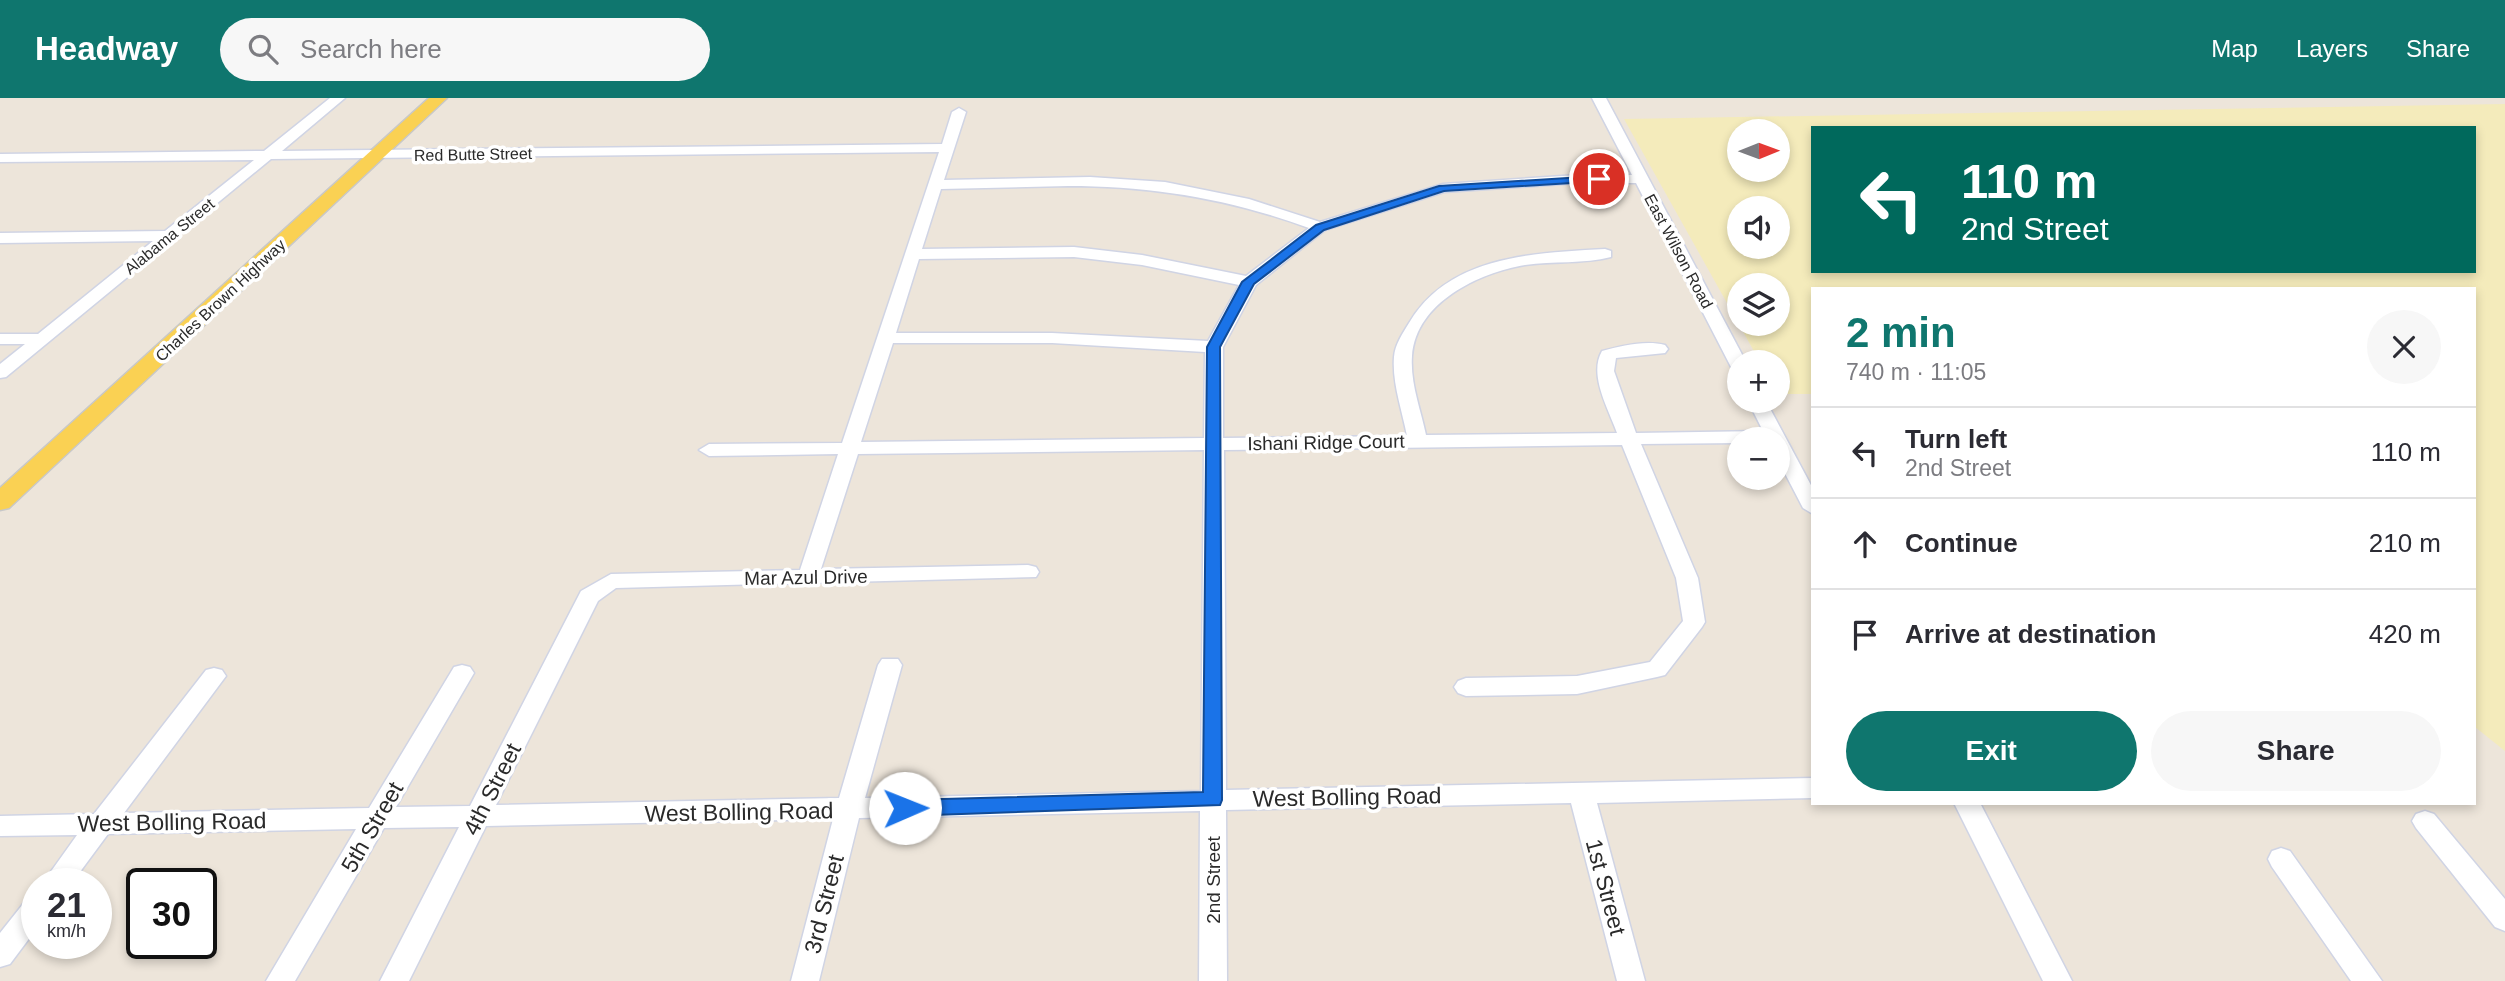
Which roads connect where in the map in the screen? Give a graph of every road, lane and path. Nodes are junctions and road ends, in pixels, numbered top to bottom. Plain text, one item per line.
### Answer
1 (338, 98) edge
2 (439, 98) edge
3 (1599, 98) edge
4 (959, 112) dead end
5 (946, 148) junction
6 (379, 154) junction
7 (266, 156) junction
8 (0, 158) edge
9 (1641, 178) junction
10 (935, 185) junction
11 (1320, 227) junction
12 (168, 236) junction
13 (0, 238) edge
14 (911, 254) junction
15 (1605, 254) dead end
16 (1249, 282) junction
17 (42, 338) junction
18 (887, 338) junction
19 (0, 339) edge
20 (1214, 347) junction
21 (1659, 349) dead end
22 (1731, 350) edge
23 (0, 373) edge
24 (1629, 439) junction
25 (1727, 439) edge
26 (1418, 441) junction
27 (1212, 444) junction
28 (852, 448) junction
29 (709, 450) dead end
30 (1790, 464) edge
31 (0, 502) edge
32 (1811, 505) edge
33 (1028, 572) dead end
34 (808, 577) junction
35 (589, 596) joint
36 (890, 665) dead end
37 (462, 673) dead end
38 (214, 676) dead end
39 (1466, 687) dead end
40 (1811, 788) edge
41 (1581, 792) junction
42 (1213, 800) junction
43 (1968, 805) edge
44 (849, 810) junction
45 (477, 817) junction
46 (376, 819) junction
47 (2425, 821) dead end
48 (101, 824) junction
49 (0, 826) edge
50 (2281, 859) dead end
51 (67, 868) edge
52 (2505, 919) edge
53 (21, 928) edge
54 (0, 955) edge
55 (279, 981) edge
56 (394, 981) edge
57 (805, 981) edge
58 (1213, 981) edge
59 (1630, 981) edge
60 (2058, 981) edge
61 (2368, 981) edge

1 - 7 street, Alabama Street
2 - 6 main road, Charles Brown Highway
3 - 9 street, East Wilson Road
4 - 5 street
5 - 6 street, Red Butte Street
5 - 10 street
6 - 7 street, Red Butte Street
6 - 31 main road, Charles Brown Highway
7 - 8 street, Red Butte Street
7 - 12 street, Alabama Street
9 - 11 street
9 - 22 street, East Wilson Road
10 - 11 street
10 - 14 street
11 - 16 street
12 - 13 street
12 - 17 street, Alabama Street
14 - 16 street
14 - 18 street
15 - 26 street
16 - 20 street
17 - 19 street
17 - 23 street, Alabama Street
18 - 20 street
18 - 28 street
20 - 27 street, 2nd Street
21 - 24 street
24 - 25 street, Ishani Ridge Court
24 - 26 street, Ishani Ridge Court
24 - 39 street
26 - 27 street, Ishani Ridge Court
27 - 28 street, Ishani Ridge Court
27 - 42 street, 2nd Street
28 - 29 street, Ishani Ridge Court
28 - 34 street
30 - 32 street
33 - 34 street, Mar Azul Drive
34 - 35 street, Mar Azul Drive
35 - 45 street, 4th Street
36 - 44 street, 3rd Street
37 - 46 street, 5th Street
38 - 48 street
40 - 41 street, West Bolling Road
41 - 42 street, West Bolling Road
41 - 59 street, 1st Street
42 - 44 street, West Bolling Road
42 - 58 street, 2nd Street
43 - 60 street
44 - 45 street, West Bolling Road
44 - 57 street, 3rd Street
45 - 46 street, West Bolling Road
45 - 56 street, 4th Street
46 - 48 street, West Bolling Road
46 - 55 street, 5th Street
47 - 52 street
48 - 49 street, West Bolling Road
48 - 51 street
50 - 61 street
53 - 54 street

